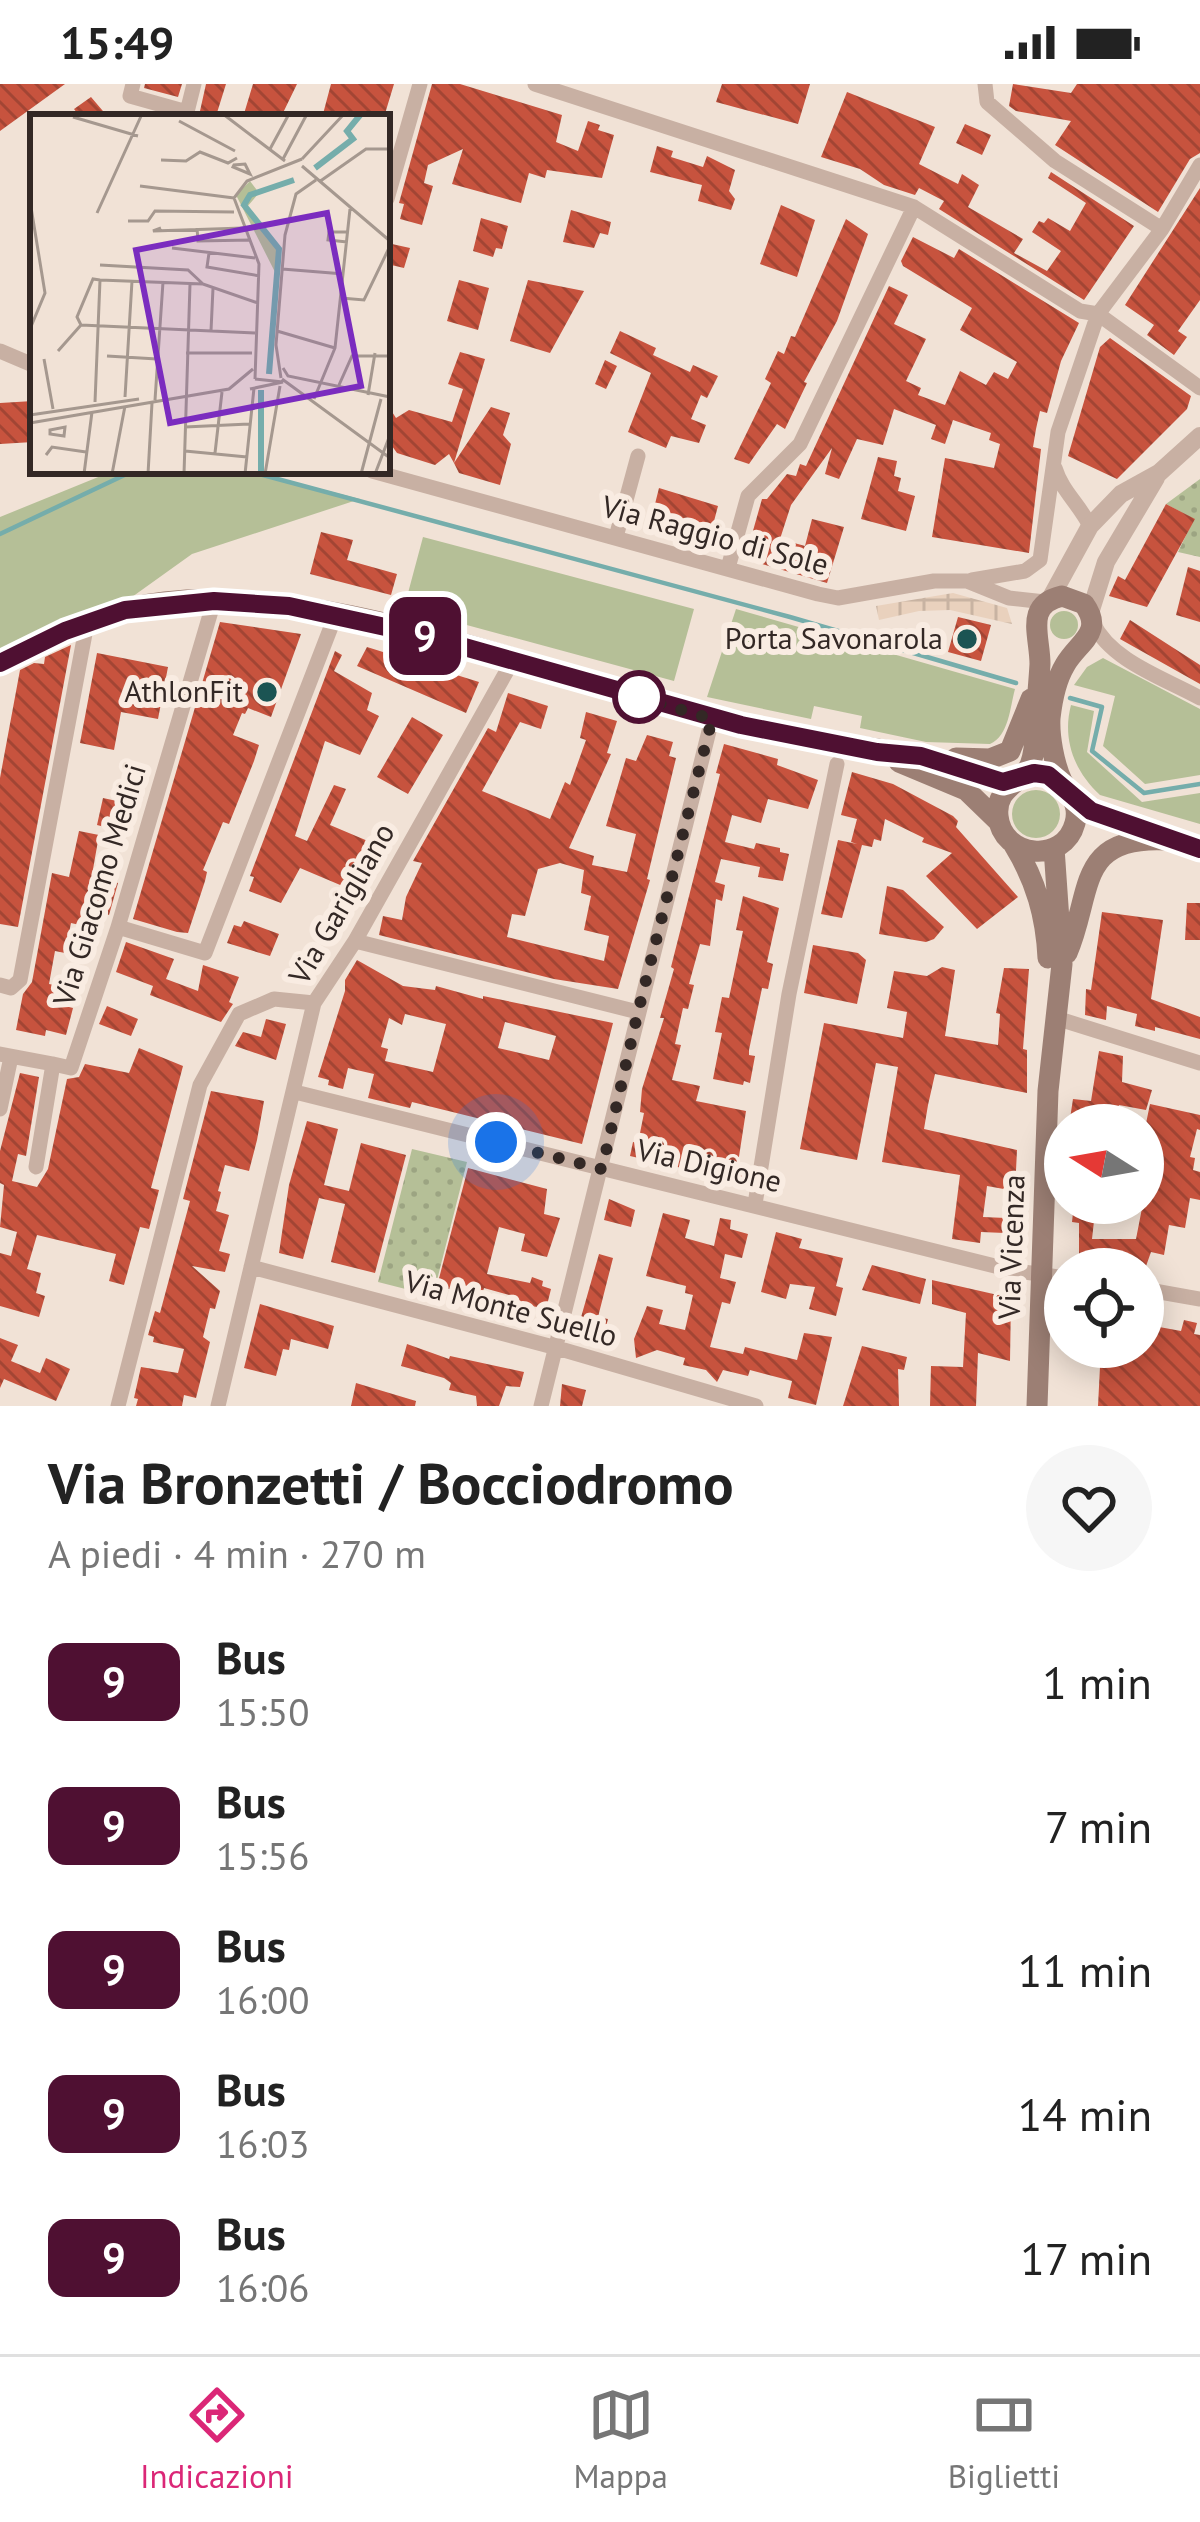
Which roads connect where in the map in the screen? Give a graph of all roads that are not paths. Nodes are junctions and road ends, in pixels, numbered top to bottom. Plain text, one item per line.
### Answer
1 (133, 84) edge
2 (194, 84) edge
3 (419, 84) edge
4 (535, 84) edge
5 (985, 84) edge
6 (591, 92) edge
7 (1200, 165) edge
8 (390, 188) edge
9 (914, 207) junction
10 (1162, 230) junction
11 (1098, 314) junction
12 (0, 350) edge
13 (30, 363) edge
14 (1200, 388) edge
15 (1200, 436) edge
16 (638, 456) dead end
17 (1054, 465) junction
18 (1159, 473) junction
19 (383, 474) edge
20 (1090, 526) junction
21 (616, 537) junction
22 (728, 568) junction
23 (967, 580) junction
24 (214, 601) junction
25 (1048, 601) junction
26 (336, 614) junction
27 (1091, 618) junction
28 (87, 623) junction
29 (1036, 635) junction
30 (1074, 652) junction
31 (513, 660) junction
32 (0, 662) edge
33 (1036, 688) junction
34 (1200, 698) edge
35 (712, 719) junction
36 (877, 752) junction
37 (921, 756) junction
38 (837, 764) dead end
39 (1017, 778) junction
40 (1069, 791) junction
41 (998, 821) junction
42 (1125, 826) junction
43 (1167, 840) junction
44 (1062, 841) junction
45 (1014, 845) junction
46 (1200, 848) edge
47 (118, 927) junction
48 (355, 941) junction
49 (1062, 964) junction
50 (0, 986) edge
51 (314, 1003) junction
52 (638, 1012) junction
53 (1059, 1019) junction
54 (6, 1055) edge
55 (1200, 1063) edge
56 (53, 1064) junction
57 (1048, 1090) junction
58 (296, 1092) junction
59 (0, 1109) edge
60 (36, 1167) dead end
61 (602, 1169) junction
62 (755, 1204) junction
63 (251, 1268) junction
64 (1041, 1275) junction
65 (1044, 1275) edge
66 (1164, 1293) edge
67 (1200, 1299) edge
68 (557, 1348) junction
69 (118, 1406) edge
70 (218, 1406) edge
71 (541, 1406) edge
72 (754, 1406) edge
73 (1037, 1406) edge

1 - 2 street
3 - 8 street
4 - 6 street
5 - 10 street
6 - 9 street
7 - 10 street
9 - 11 street
9 - 22 street
10 - 11 street
11 - 14 street
11 - 17 street
12 - 13 street
15 - 18 street
16 - 21 street
17 - 20 street
17 - 23 street
18 - 20 street
18 - 27 street
19 - 21 street, Via Raggio di Sole
20 - 25 street
21 - 22 street, Via Raggio di Sole
22 - 23 street, Via Raggio di Sole
23 - 25 street, Via Raggio di Sole
24 - 26 main road
24 - 28 main road
24 - 47 street, Via Giacomo Medici
25 - 27 main road
25 - 29 main road
26 - 31 main road
26 - 47 street
27 - 30 main road
27 - 34 street
28 - 32 main road
28 - 50 street
29 - 30 main road
29 - 33 main road
30 - 40 main road
31 - 35 main road
31 - 48 street, Via Garigliano
33 - 37 main road
33 - 39 main road
35 - 36 main road
35 - 52 street
36 - 37 main road
36 - 41 main road
37 - 39 main road
38 - 62 street
39 - 40 main road
39 - 41 main road
40 - 42 main road
40 - 44 main road
41 - 45 main road
42 - 43 main road
42 - 44 main road
43 - 46 main road
43 - 49 main road, Via Vicenza
44 - 45 main road
44 - 49 main road, Via Vicenza
45 - 57 main road, Via Vicenza
47 - 56 street, Via Giacomo Medici
48 - 51 street, Via Garigliano
48 - 52 street
49 - 53 main road, Via Vicenza
51 - 58 street, Via Garigliano
51 - 69 street
52 - 61 street
53 - 55 street
53 - 57 main road, Via Vicenza
54 - 56 street
54 - 59 street
56 - 60 street
57 - 64 main road, Via Vicenza
58 - 61 street, Via Digione
58 - 63 street, Via Garigliano
61 - 62 street, Via Digione
61 - 68 street
62 - 64 street, Via Digione
63 - 68 street, Via Monte Suello
63 - 70 street, Via Garigliano
64 - 65 street, Via Digione
64 - 73 main road, Via Vicenza
66 - 67 street
68 - 71 street
68 - 72 street, Via Monte Suello

